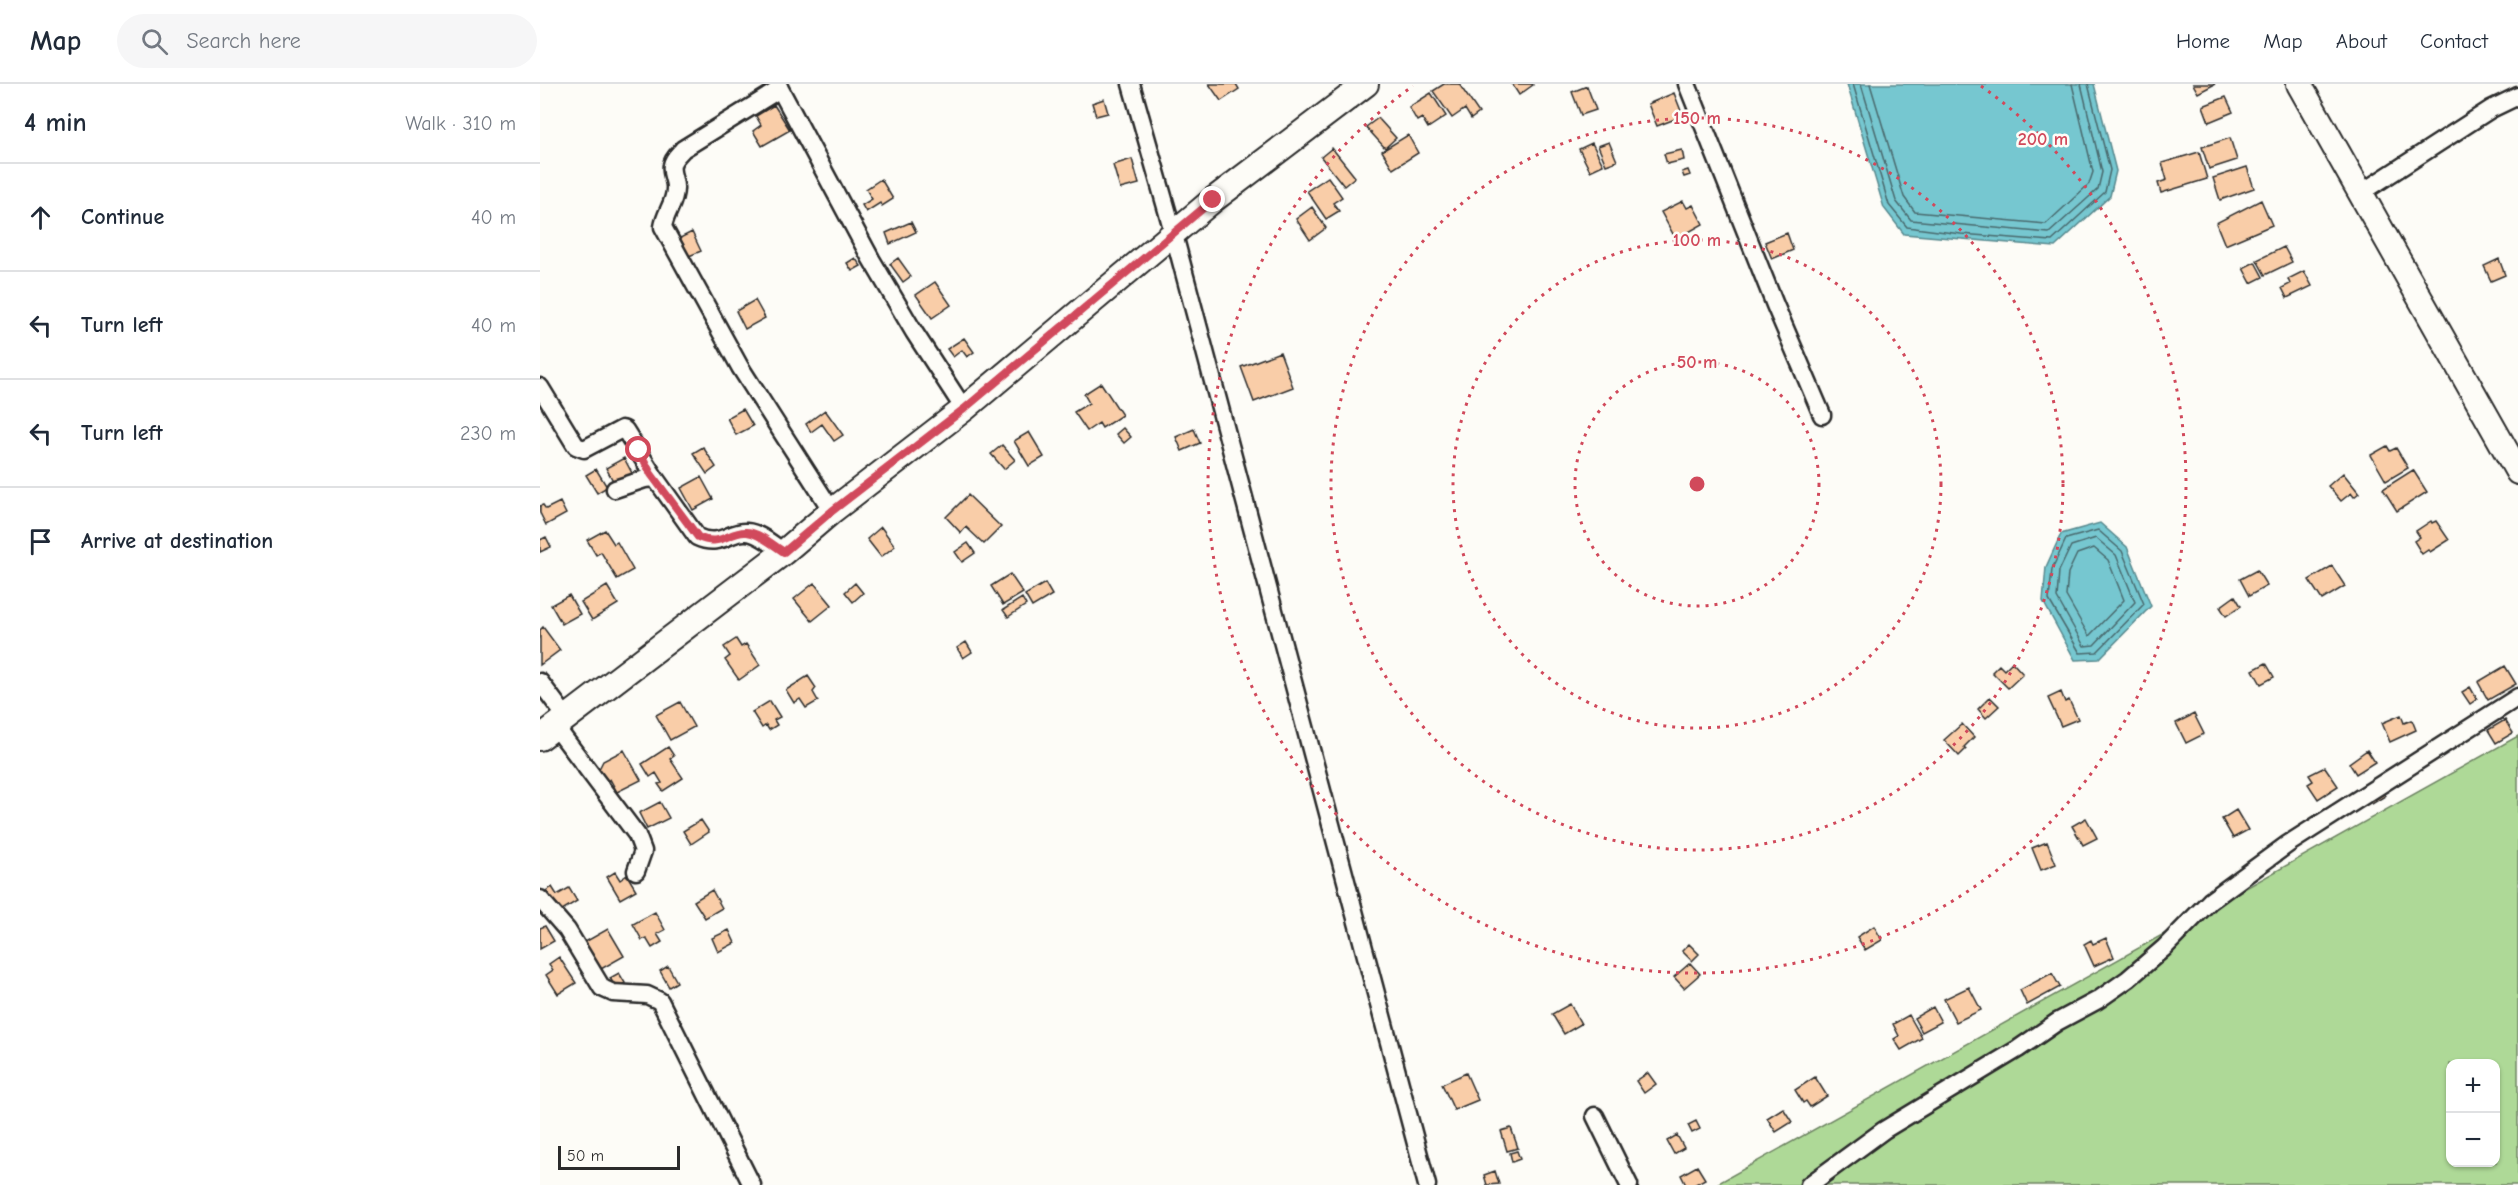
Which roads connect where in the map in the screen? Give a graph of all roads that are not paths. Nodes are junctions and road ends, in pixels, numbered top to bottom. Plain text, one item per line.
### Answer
1 (1131, 84) edge
2 (1366, 84) edge
3 (1687, 84) edge
4 (2300, 84) edge
5 (779, 86) edge
6 (2518, 96) edge
7 (2361, 193) junction
8 (1174, 235) junction
9 (540, 387) edge
10 (964, 409) junction
11 (1822, 415) dead end
12 (2518, 472) edge
13 (655, 478) junction
14 (615, 489) dead end
15 (832, 511) junction
16 (784, 552) junction
17 (540, 682) edge
18 (2518, 697) edge
19 (554, 727) edge
20 (636, 871) dead end
21 (540, 899) edge
22 (1595, 1116) dead end
23 (752, 1185) edge
24 (1426, 1185) edge
25 (1629, 1185) edge
26 (1809, 1185) edge

1 - 8 street
2 - 8 street
3 - 11 street
4 - 7 street
5 - 10 street
5 - 15 street
6 - 7 street
7 - 12 street
8 - 10 street
8 - 24 street
9 - 13 street
10 - 15 street
13 - 14 street
13 - 16 street
15 - 16 street
16 - 19 street
17 - 19 street
18 - 26 street
19 - 20 street
21 - 23 street
22 - 25 street

